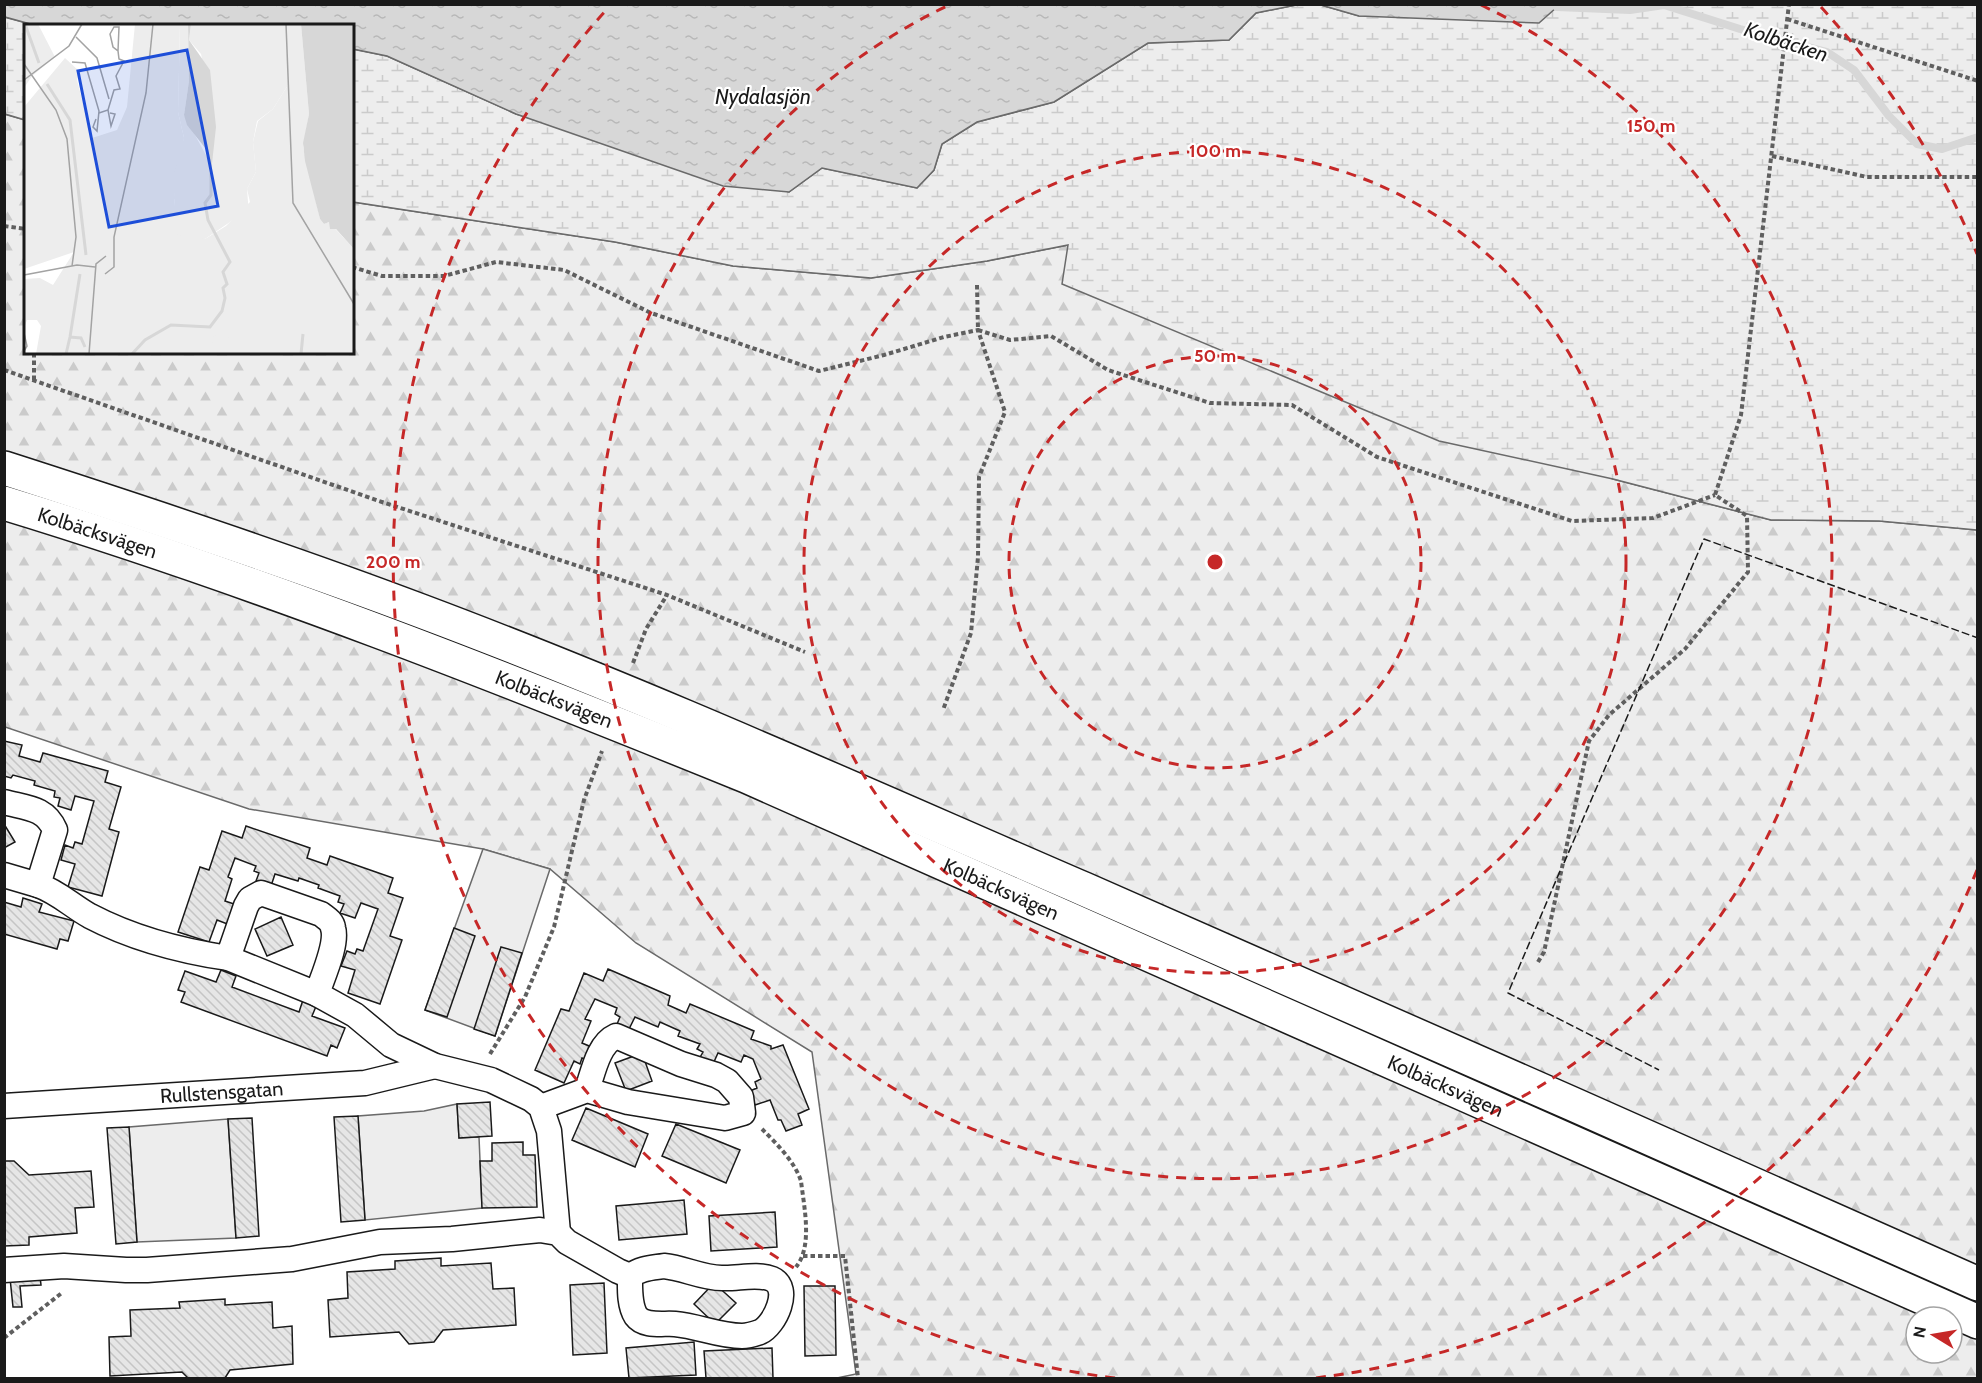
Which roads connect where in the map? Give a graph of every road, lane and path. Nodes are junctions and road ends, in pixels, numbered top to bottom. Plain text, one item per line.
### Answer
1 (1789, 4) edge
2 (1787, 19) junction
3 (1977, 81) edge
4 (1772, 156) junction
5 (1977, 177) edge
6 (4, 226) edge
7 (24, 229) edge
8 (354, 268) edge
9 (977, 285) dead end
10 (978, 330) junction
11 (34, 354) edge
12 (4, 370) edge
13 (34, 380) junction
14 (4, 468) edge
15 (1714, 495) junction
16 (4, 503) edge
17 (667, 595) junction
18 (805, 652) dead end
19 (630, 672) dead end
20 (943, 710) dead end
21 (603, 748) dead end
22 (4, 802) edge
23 (4, 875) edge
24 (38, 885) junction
25 (228, 958) junction
26 (1538, 962) dead end
27 (317, 994) junction
28 (435, 1066) junction
29 (462, 1073) junction
30 (587, 1090) junction
31 (4, 1106) edge
32 (541, 1107) junction
33 (743, 1113) junction
34 (558, 1233) junction
35 (803, 1256) junction
36 (94, 1268) junction
37 (4, 1270) edge
38 (630, 1276) junction
39 (777, 1283) junction
40 (1977, 1284) edge
41 (1977, 1322) edge
42 (4, 1338) edge
43 (858, 1378) edge

1 - 2 path
2 - 3 path
2 - 4 path
4 - 5 path
4 - 15 path
6 - 7 path
8 - 10 path
9 - 10 path
10 - 15 path
10 - 20 path
11 - 13 path
12 - 13 path
13 - 17 path
14 - 40 highway, Kolbäcksvägen
15 - 26 path
16 - 41 highway, Kolbäcksvägen
17 - 18 path
17 - 19 path
21 - 29 path
22 - 24 street
23 - 24 street
24 - 25 street
25 - 27 street
25 - 27 street
27 - 28 street
28 - 29 street
28 - 31 street, Rullstensgatan
29 - 32 street
30 - 32 street
30 - 33 street
30 - 33 street
32 - 34 street
33 - 35 path
34 - 36 street
34 - 38 street
35 - 39 path
35 - 43 path
36 - 37 street
36 - 42 path
38 - 39 street
38 - 39 street

